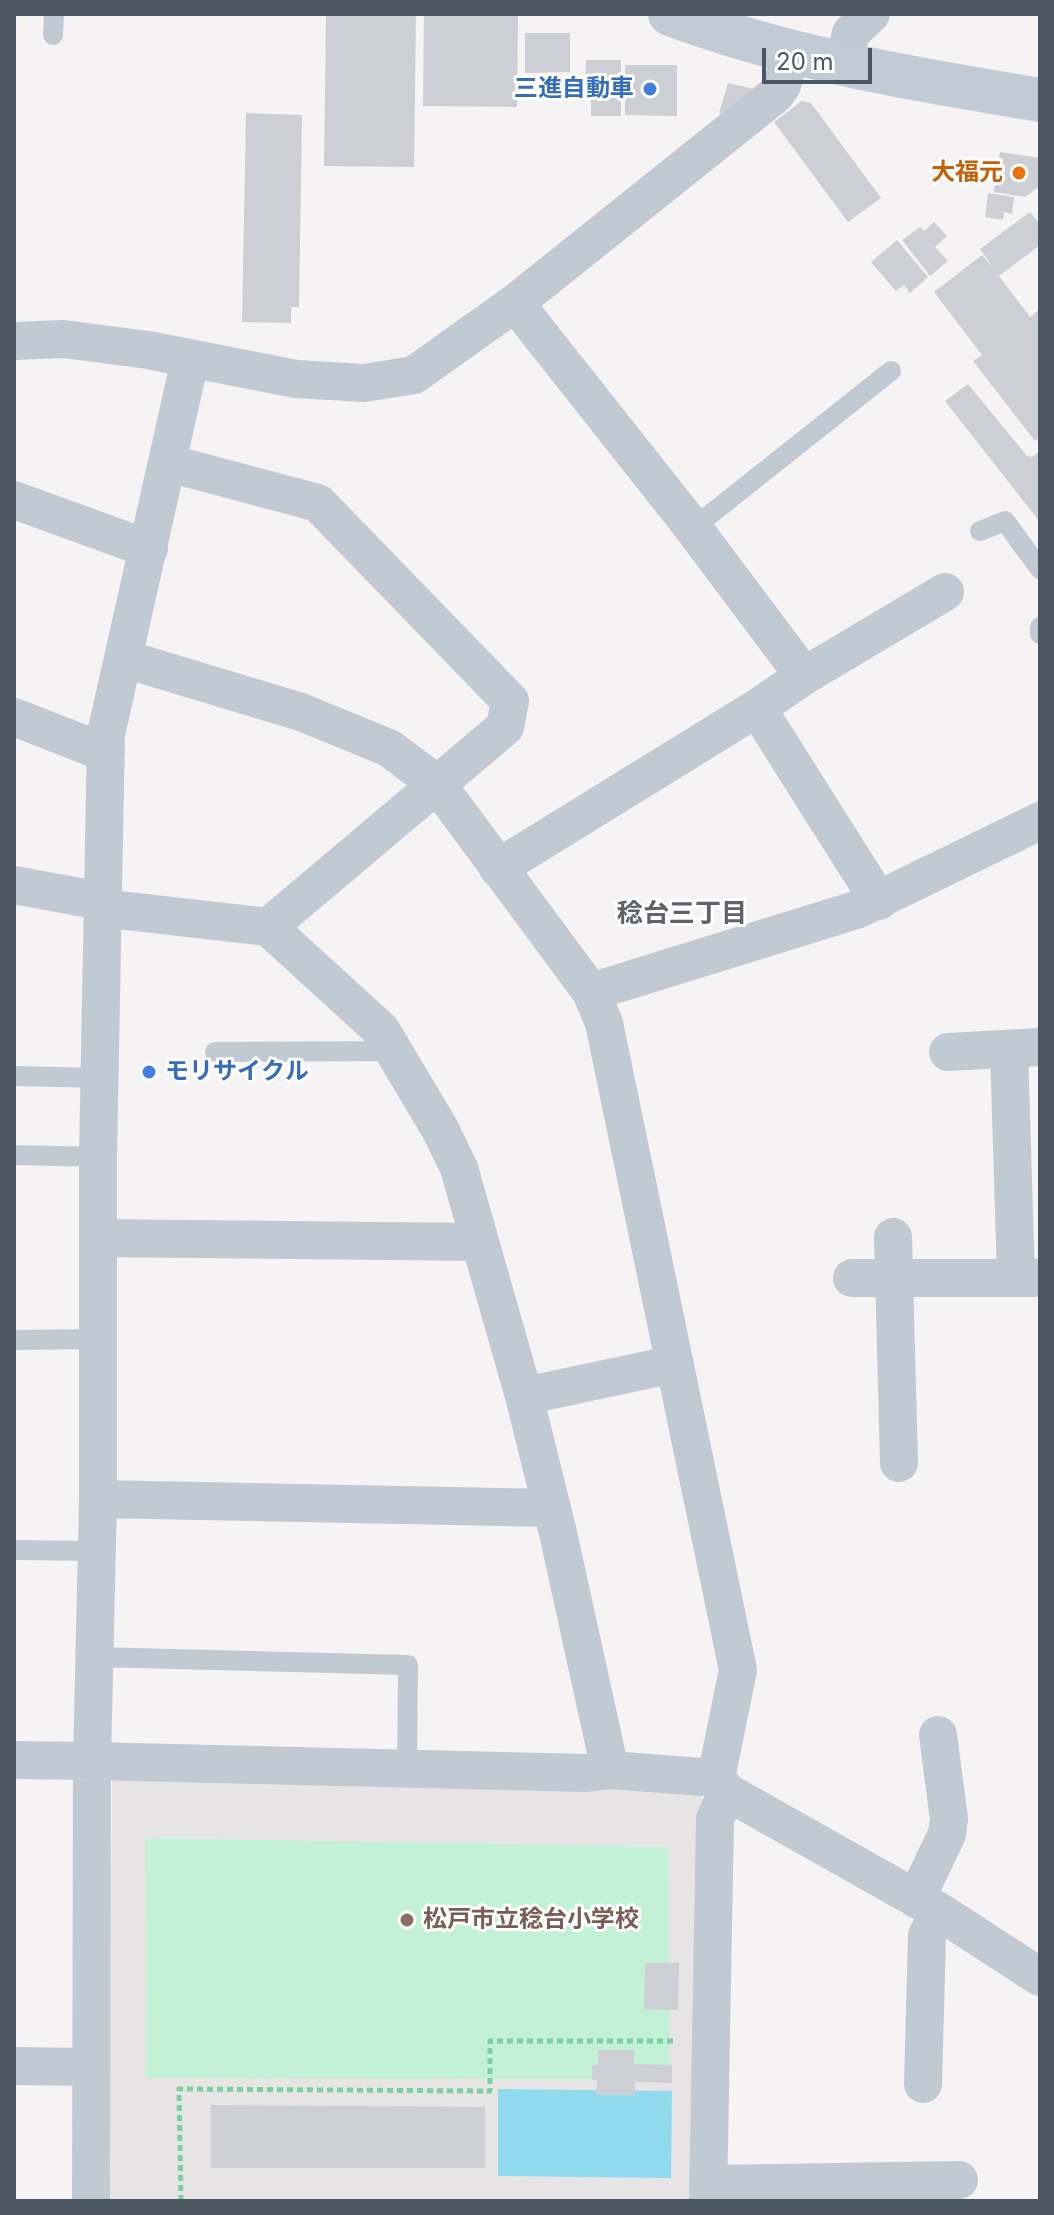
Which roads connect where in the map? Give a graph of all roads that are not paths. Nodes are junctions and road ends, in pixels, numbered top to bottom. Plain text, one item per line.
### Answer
1 (54, 14) edge
2 (670, 14) edge
3 (871, 14) edge
4 (53, 35) dead end
5 (791, 53) junction
6 (843, 65) junction
7 (1040, 100) edge
8 (515, 303) junction
9 (14, 341) edge
10 (190, 360) junction
11 (891, 371) dead end
12 (168, 463) junction
13 (14, 500) edge
14 (693, 528) junction
15 (980, 531) dead end
16 (149, 549) junction
17 (1040, 569) edge
18 (945, 592) dead end
19 (1040, 627) edge
20 (1040, 634) edge
21 (125, 659) junction
22 (804, 676) junction
23 (757, 708) junction
24 (14, 717) edge
25 (106, 753) junction
26 (437, 784) junction
27 (1040, 821) edge
28 (498, 868) junction
29 (14, 885) edge
30 (879, 901) junction
31 (101, 904) junction
32 (268, 927) junction
33 (591, 992) junction
34 (1025, 1048) edge
35 (395, 1051) junction
36 (215, 1052) dead end
37 (948, 1052) dead end
38 (14, 1076) edge
39 (100, 1078) junction
40 (14, 1155) edge
41 (98, 1157) junction
42 (893, 1237) dead end
43 (100, 1238) junction
44 (479, 1242) junction
45 (1028, 1277) edge
46 (852, 1278) dead end
47 (894, 1278) junction
48 (100, 1339) junction
49 (14, 1340) edge
50 (675, 1364) junction
51 (524, 1396) junction
52 (899, 1463) dead end
53 (98, 1499) junction
54 (552, 1508) junction
55 (14, 1550) edge
56 (97, 1551) junction
57 (96, 1657) junction
58 (938, 1735) dead end
59 (14, 1760) edge
60 (92, 1761) junction
61 (407, 1769) junction
62 (610, 1770) junction
63 (722, 1785) junction
64 (928, 1906) junction
65 (1040, 1977) edge
66 (14, 2066) edge
67 (90, 2067) junction
68 (923, 2084) dead end
69 (959, 2180) dead end
70 (709, 2193) edge
71 (91, 2201) edge

1 - 4 lane
2 - 5 street
3 - 6 street
5 - 6 street
5 - 8 street
6 - 7 street
8 - 10 street
8 - 14 street
9 - 10 street
10 - 12 street
11 - 14 lane
12 - 16 street
12 - 26 street
13 - 16 street
14 - 22 street
15 - 17 lane
16 - 21 street
18 - 22 street
19 - 20 lane
21 - 25 street
21 - 26 street
22 - 23 street
23 - 28 street
23 - 30 street
24 - 25 street
25 - 31 street
26 - 28 street
26 - 32 street
27 - 30 street
28 - 33 street
29 - 31 street
30 - 33 street
31 - 32 street
31 - 39 street
32 - 35 street
33 - 50 street
34 - 37 street
34 - 45 street
35 - 36 lane
35 - 44 street
38 - 39 lane
39 - 41 street
40 - 41 lane
41 - 43 street
42 - 47 street
43 - 44 street
43 - 48 street
44 - 51 street
45 - 47 street
46 - 47 street
47 - 52 street
48 - 49 lane
48 - 53 street
50 - 51 street
50 - 63 street
51 - 54 street
53 - 54 street
53 - 56 street
54 - 62 street
55 - 56 lane
56 - 57 street
57 - 60 street
57 - 61 lane
58 - 64 street
59 - 60 street
60 - 61 street
60 - 67 street
61 - 62 street
62 - 63 street
63 - 64 street
63 - 70 street
64 - 65 street
64 - 68 street
66 - 67 street
67 - 71 street
69 - 70 street

